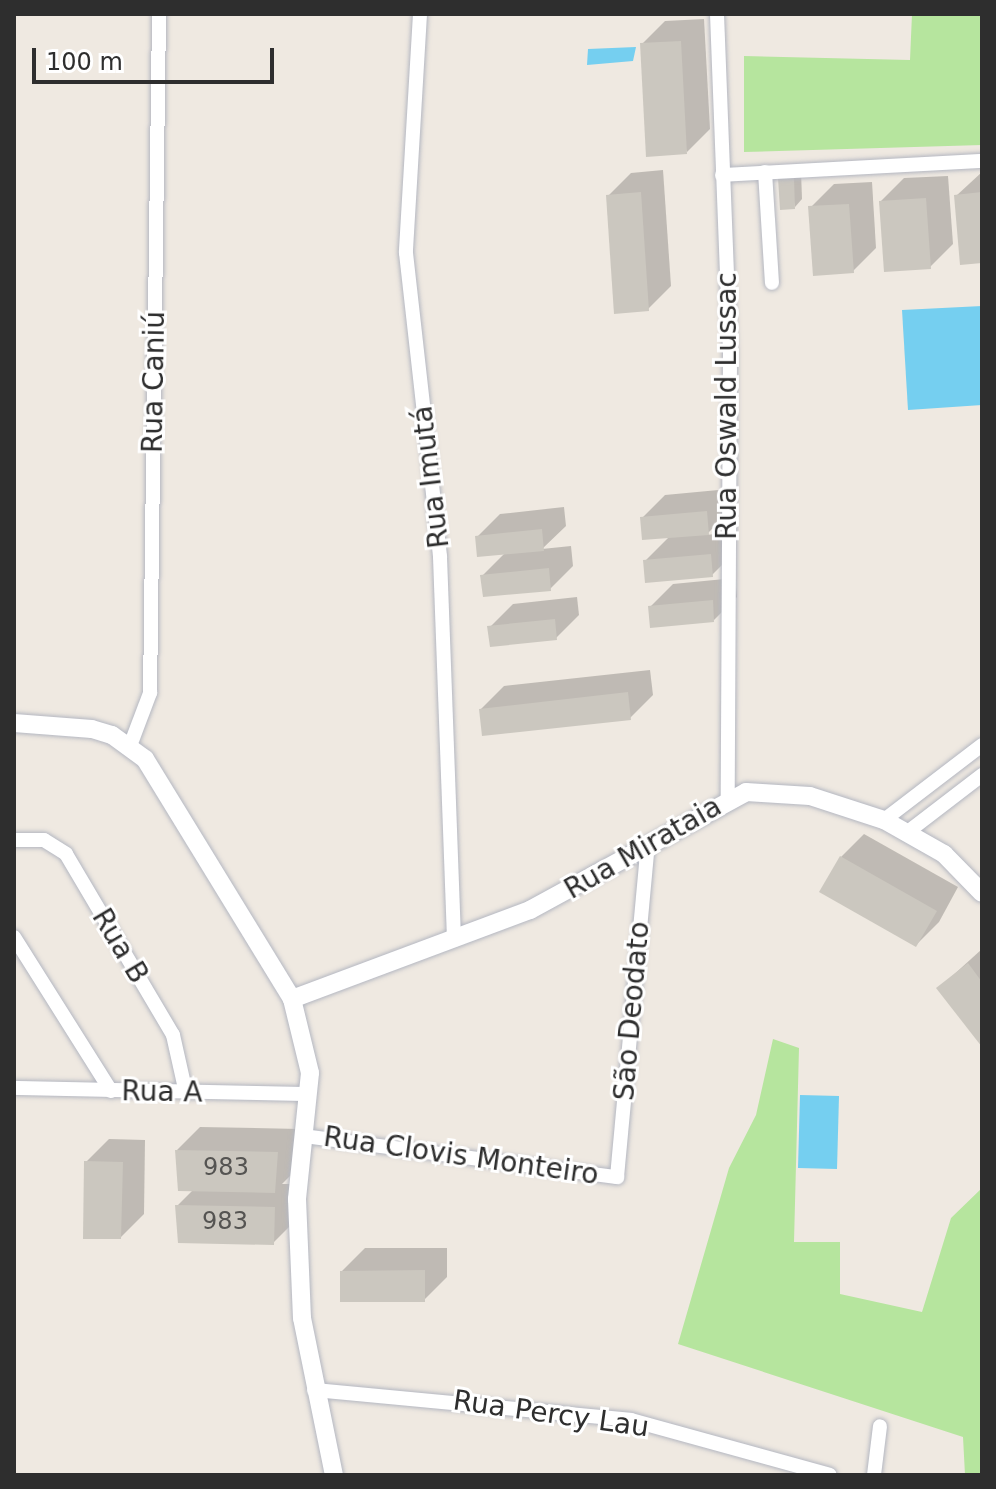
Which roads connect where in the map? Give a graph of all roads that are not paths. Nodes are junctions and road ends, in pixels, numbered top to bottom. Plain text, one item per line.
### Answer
1 (159, 14) edge
2 (420, 14) edge
3 (717, 14) edge
4 (982, 161) edge
5 (765, 172) junction
6 (722, 175) junction
7 (772, 283) dead end
8 (14, 723) edge
9 (982, 745) edge
10 (130, 746) junction
11 (982, 775) edge
12 (728, 798) junction
13 (884, 820) junction
14 (909, 831) junction
15 (14, 840) edge
16 (648, 845) junction
17 (982, 893) edge
18 (14, 937) edge
19 (454, 940) junction
20 (292, 999) junction
21 (14, 1088) edge
22 (111, 1091) junction
23 (186, 1093) junction
24 (309, 1094) junction
25 (304, 1136) junction
26 (617, 1177) joint
27 (314, 1390) junction
28 (880, 1426) dead end
29 (334, 1475) edge
30 (830, 1475) edge
31 (874, 1475) edge

1 - 10 street, Rua Caniú
2 - 19 street, Rua Imutá
3 - 6 street, Rua Oswald Lussac
4 - 5 street
5 - 6 street
5 - 7 street
6 - 12 street, Rua Oswald Lussac
8 - 10 street
9 - 13 street
10 - 20 street
11 - 14 street
12 - 13 street, Rua Mirataia
12 - 16 street, Rua Mirataia
13 - 14 street, Rua Mirataia
14 - 17 street, Rua Mirataia
15 - 23 street, Rua B
16 - 19 street, Rua Mirataia
16 - 26 street, São Deodato
18 - 22 street
19 - 20 street, Rua Mirataia
20 - 24 street
21 - 22 street, Rua A
22 - 23 street, Rua A
23 - 24 street, Rua A
24 - 25 street
25 - 26 street, Rua Clovis Monteiro
25 - 27 street
27 - 29 street
27 - 30 street, Rua Percy Lau
28 - 31 street

